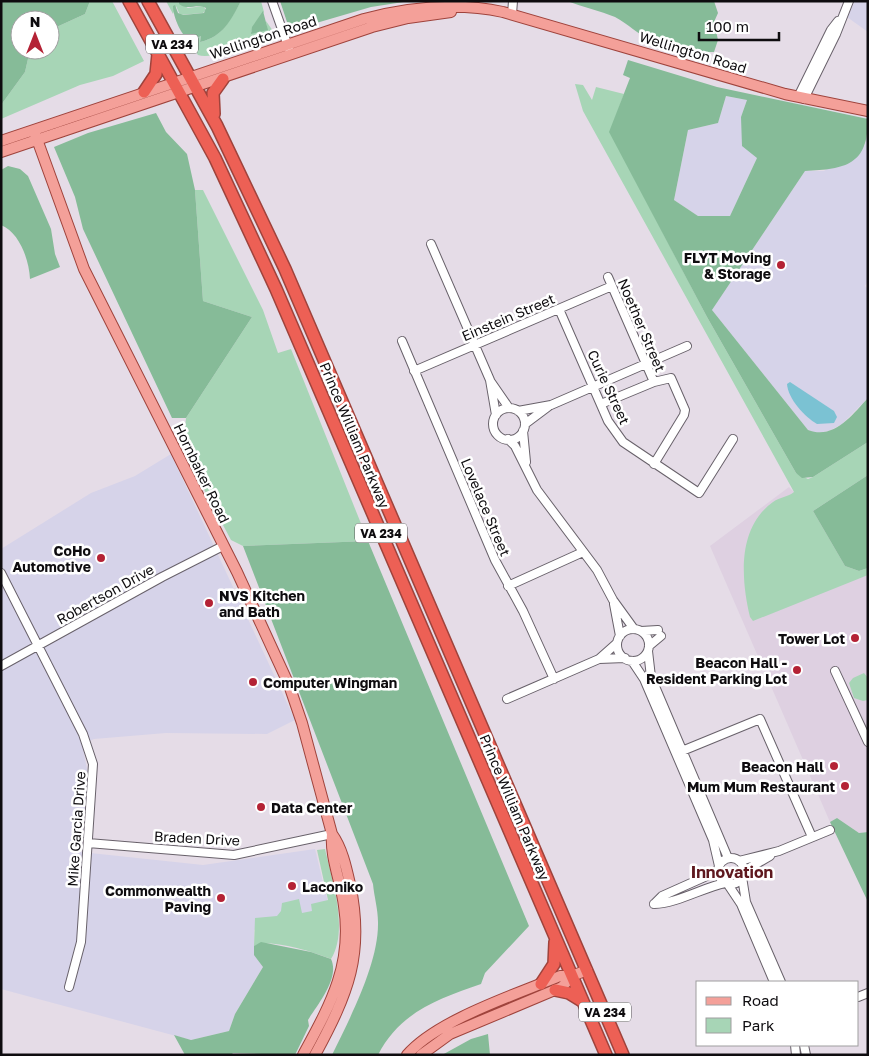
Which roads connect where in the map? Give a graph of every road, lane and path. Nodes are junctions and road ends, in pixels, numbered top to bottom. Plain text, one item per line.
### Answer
1 (129, 1) edge
2 (148, 1) edge
3 (272, 1) edge
4 (513, 1) edge
5 (849, 1) edge
6 (461, 6) edge
7 (512, 14) junction
8 (287, 44) junction
9 (157, 50) junction
10 (291, 56) junction
11 (190, 76) junction
12 (223, 79) junction
13 (175, 81) junction
14 (196, 88) junction
15 (144, 92) junction
16 (181, 93) junction
17 (801, 98) junction
18 (868, 110) edge
19 (216, 126) junction
20 (36, 135) junction
21 (1, 141) edge
22 (1, 152) edge
23 (431, 244) dead end
24 (608, 277) dead end
25 (612, 286) junction
26 (560, 309) junction
27 (402, 341) dead end
28 (474, 345) junction
29 (687, 346) dead end
30 (646, 364) junction
31 (414, 370) junction
32 (490, 380) junction
33 (654, 382) junction
34 (594, 386) junction
35 (602, 404) junction
36 (551, 405) junction
37 (509, 408) junction
38 (518, 411) junction
39 (496, 415) junction
40 (524, 427) junction
41 (508, 439) junction
42 (733, 439) dead end
43 (654, 464) junction
44 (528, 471) junction
45 (223, 546) junction
46 (583, 552) junction
47 (1, 573) edge
48 (508, 586) junction
49 (613, 600) junction
50 (637, 630) junction
51 (619, 640) junction
52 (40, 645) junction
53 (649, 648) junction
54 (599, 659) junction
55 (628, 660) junction
56 (1, 666) edge
57 (835, 671) dead end
58 (554, 679) junction
59 (508, 700) dead end
60 (868, 742) edge
61 (682, 751) junction
62 (830, 830) dead end
63 (332, 834) junction
64 (812, 838) junction
65 (88, 843) junction
66 (778, 851) junction
67 (728, 858) junction
68 (739, 861) junction
69 (718, 869) junction
70 (743, 874) junction
71 (726, 883) junction
72 (554, 936) junction
73 (587, 970) junction
74 (572, 976) junction
75 (774, 981) edge
76 (781, 981) edge
77 (541, 984) junction
78 (69, 987) dead end
79 (554, 990) junction
80 (582, 1001) junction
81 (303, 1055) edge
82 (315, 1055) edge
83 (407, 1055) edge
84 (421, 1055) edge
85 (606, 1055) edge
86 (623, 1055) edge

1 - 9 highway, Prince William Parkway / VA 234
2 - 11 highway, Prince William Parkway / VA 234
3 - 8 street
4 - 7 street
5 - 17 street
6 - 7 main road, Wellington Road
6 - 8 main road, Wellington Road
6 - 10 main road, Wellington Road
7 - 17 main road, Wellington Road
8 - 10 street
8 - 11 main road, Wellington Road
9 - 13 highway, Prince William Parkway / VA 234
9 - 15 highway
10 - 12 main road, Wellington Road
11 - 13 main road, Wellington Road
11 - 14 highway, Prince William Parkway / VA 234
12 - 14 main road, Wellington Road
12 - 19 highway
13 - 15 main road, Wellington Road
13 - 16 highway, Prince William Parkway / VA 234
14 - 16 main road, Wellington Road
14 - 19 highway, Prince William Parkway / VA 234
15 - 20 main road, Wellington Road
16 - 20 main road, Wellington Road
16 - 72 highway, Prince William Parkway / VA 234
17 - 18 main road, Wellington Road
19 - 73 highway, Prince William Parkway / VA 234
20 - 21 main road, Wellington Road
20 - 22 main road, Wellington Road
20 - 45 main road, Hornbaker Road
23 - 28 street
24 - 25 street, Noether Street
25 - 26 street, Einstein Street
25 - 30 street, Noether Street
26 - 28 street, Einstein Street
26 - 34 street, Curie Street
27 - 31 street, Lovelace Street
28 - 31 street, Einstein Street
28 - 32 street
29 - 30 street
30 - 33 street, Noether Street
30 - 34 street
31 - 48 street, Lovelace Street
32 - 37 street
32 - 39 street
33 - 35 street
33 - 43 street
34 - 35 street, Curie Street
34 - 36 street
35 - 43 street, Curie Street
36 - 38 street
36 - 40 street
37 - 38 street
37 - 39 street
38 - 40 street
39 - 41 street
40 - 41 street
40 - 44 street
41 - 44 street
42 - 43 street, Curie Street
44 - 46 street
45 - 52 street, Robertson Drive
45 - 63 main road, Hornbaker Road
46 - 48 street
46 - 49 street
47 - 52 street, Mike Garcia Drive
48 - 58 street, Lovelace Street
49 - 50 street
49 - 51 street
50 - 51 street
50 - 53 street
50 - 53 street
51 - 54 street
51 - 55 street
52 - 56 street, Robertson Drive
52 - 65 street, Mike Garcia Drive
53 - 55 street
53 - 61 street
54 - 55 street
54 - 58 street
55 - 69 street
57 - 60 street
58 - 59 street
61 - 64 street
61 - 67 street
62 - 64 street
63 - 65 street, Braden Drive
63 - 81 main road, Hornbaker Road
63 - 82 main road, Hornbaker Road
64 - 66 street
65 - 78 street, Mike Garcia Drive
66 - 68 street
66 - 70 street
67 - 68 street
67 - 69 street
68 - 70 street
69 - 71 street
69 - 71 street
70 - 71 street
70 - 76 street
71 - 75 street
72 - 74 highway, Prince William Parkway / VA 234
72 - 77 highway
73 - 74 main road
73 - 86 highway, Prince William Parkway / VA 234
74 - 77 main road
74 - 79 main road
74 - 80 highway, Prince William Parkway / VA 234
77 - 83 main road
79 - 80 highway
79 - 84 main road
80 - 85 highway, Prince William Parkway / VA 234

